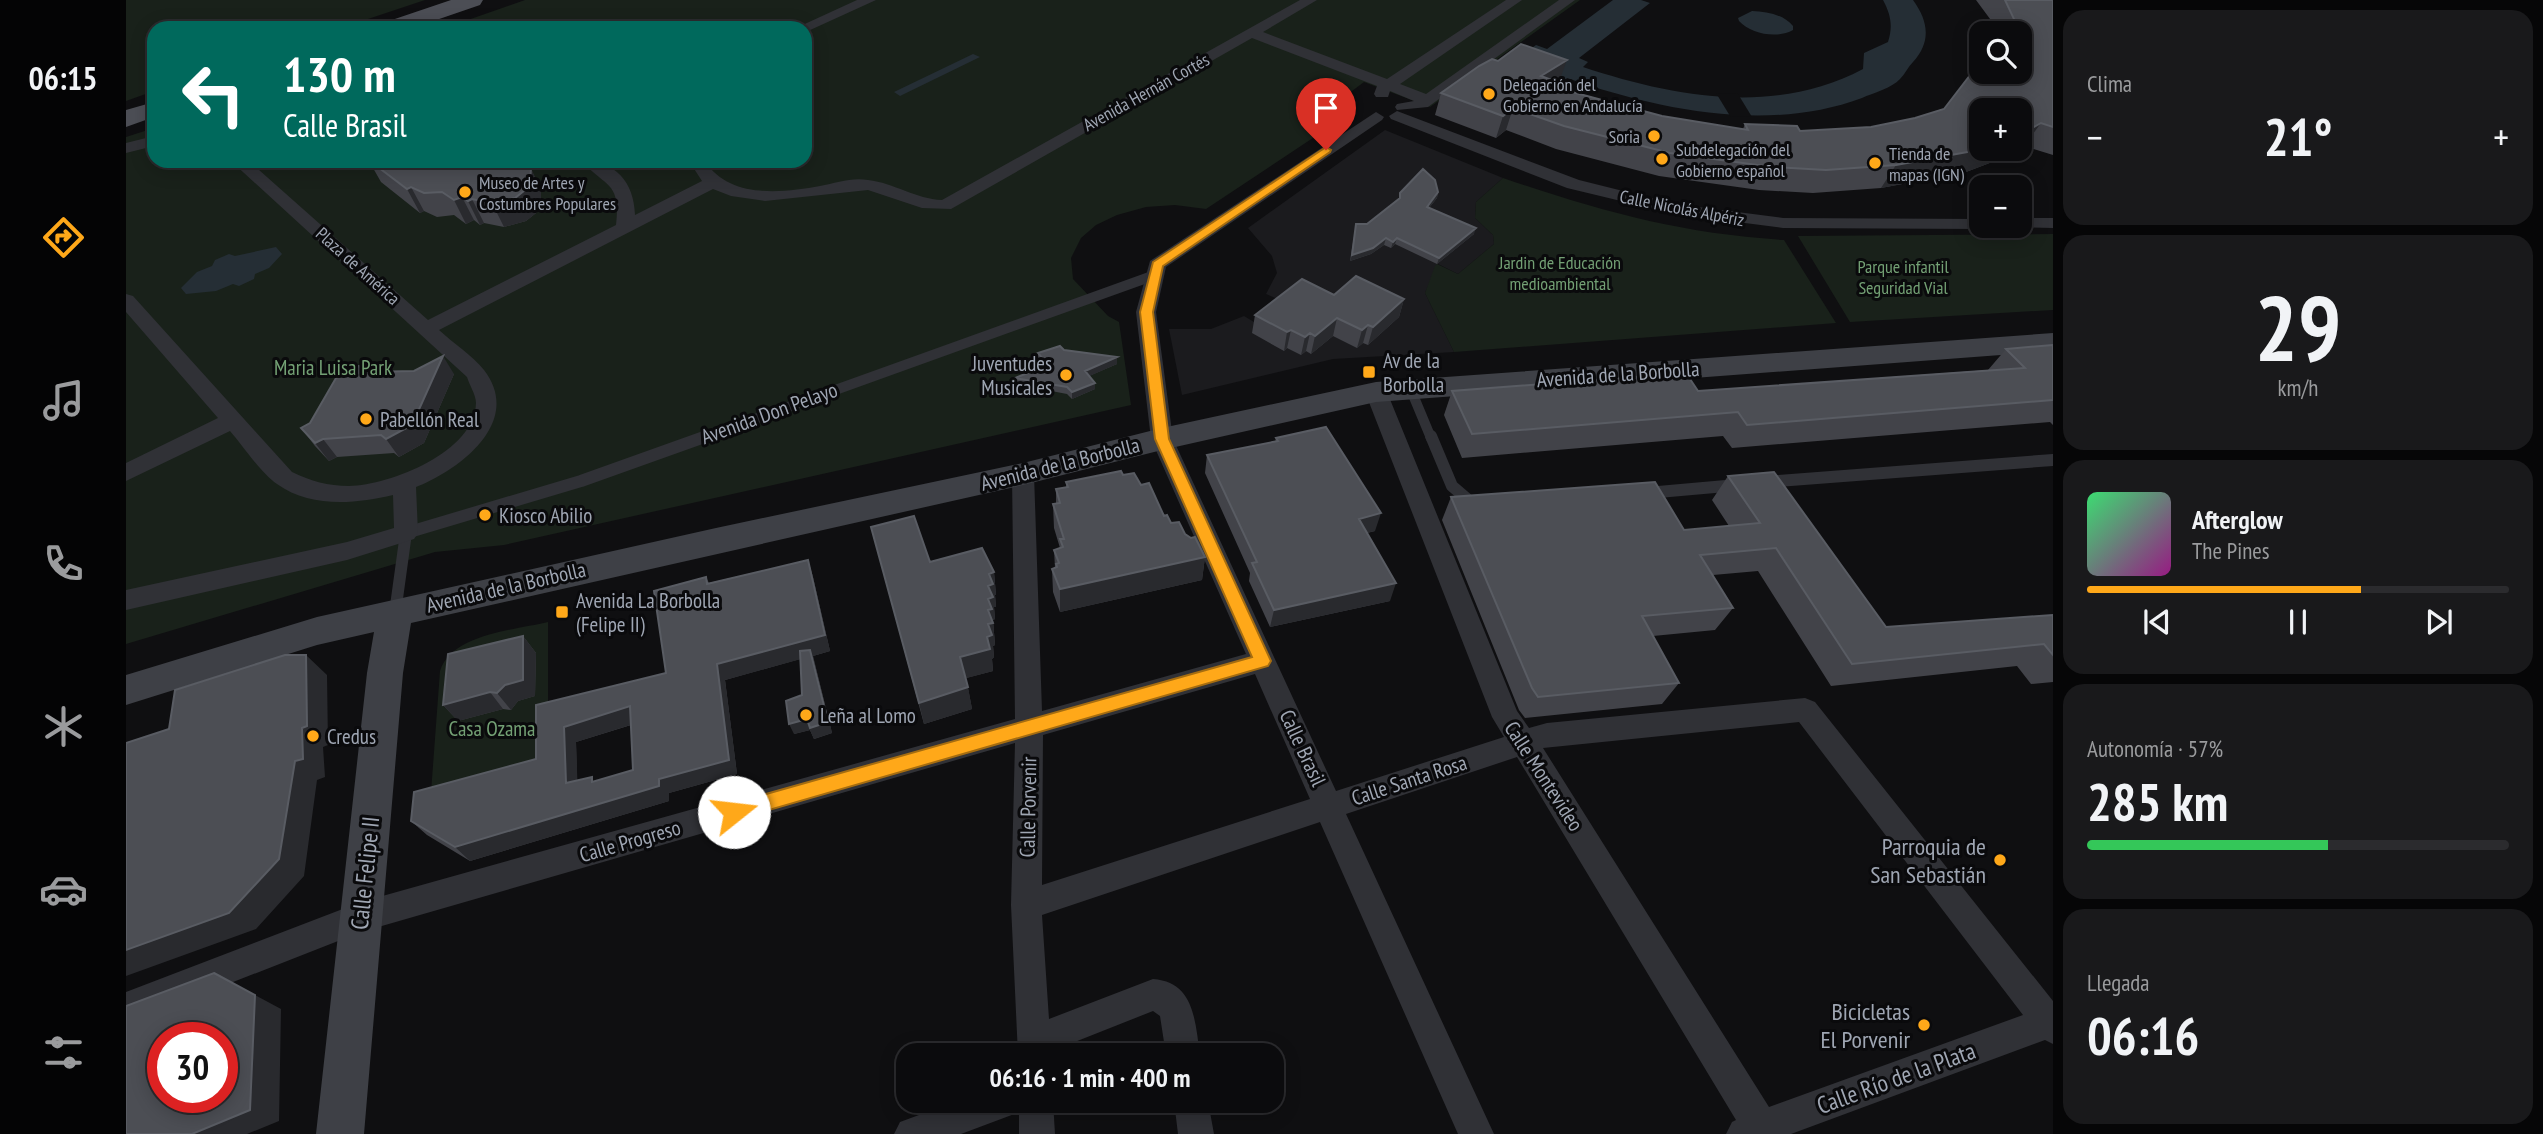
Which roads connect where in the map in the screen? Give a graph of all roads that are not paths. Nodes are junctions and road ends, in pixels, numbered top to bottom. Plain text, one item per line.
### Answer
1 (472, 0) edge
2 (869, 0) edge
3 (1310, 0) edge
4 (1515, 0) edge
5 (1568, 0) edge
6 (411, 21) edge
7 (812, 24) edge
8 (1251, 33) junction
9 (1427, 100) junction
10 (1375, 101) junction
11 (147, 112) edge
12 (1400, 112) junction
13 (126, 119) edge
14 (147, 143) edge
15 (126, 148) edge
16 (247, 168) edge
17 (598, 168) edge
18 (700, 168) edge
19 (712, 183) junction
20 (2032, 223) edge
21 (2053, 223) edge
22 (1969, 224) edge
23 (625, 227) junction
24 (1154, 275) junction
25 (126, 300) edge
26 (427, 328) junction
27 (2053, 342) edge
28 (1411, 390) junction
29 (1377, 392) junction
30 (231, 421) junction
31 (1162, 439) junction
32 (2053, 460) edge
33 (126, 473) edge
34 (1023, 474) junction
35 (404, 484) junction
36 (1634, 495) edge
37 (1484, 509) edge
38 (406, 533) junction
39 (126, 600) edge
40 (395, 613) junction
41 (1262, 661) junction
42 (126, 690) edge
43 (1029, 728) junction
44 (1523, 742) junction
45 (1330, 806) junction
46 (1026, 905) junction
47 (361, 917) junction
48 (126, 1008) edge
49 (2051, 1024) edge
50 (1035, 1043) edge
51 (1046, 1043) edge
52 (1181, 1043) edge
53 (971, 1113) edge
54 (1036, 1113) edge
55 (1193, 1113) edge
56 (1757, 1132) edge
57 (340, 1134) edge
58 (912, 1134) edge
59 (1037, 1134) edge
60 (1196, 1134) edge
61 (1476, 1134) edge

1 - 6 main road
2 - 7 street
3 - 8 street, Avenida Hernán Cortés
4 - 10 street
5 - 9 street
8 - 10 street
8 - 19 street, Avenida Hernán Cortés
9 - 10 street
9 - 12 street
10 - 12 street
10 - 24 street
11 - 13 main road
12 - 22 street, Calle Nicolás Alpériz
14 - 15 street
16 - 26 street, Plaza de América
17 - 23 street
18 - 19 street
19 - 23 street
20 - 21 street
23 - 26 street
24 - 31 street, Calle Brasil
24 - 38 lane, Avenida Don Pelayo
25 - 30 street
26 - 35 street, Plaza de América
27 - 28 main road, Avenida de la Borbolla
28 - 29 main road, Avenida de la Borbolla
28 - 37 lane
29 - 31 main road, Avenida de la Borbolla
29 - 44 street, Calle Montevideo
30 - 33 street
30 - 35 street
31 - 34 main road, Avenida de la Borbolla
31 - 41 street, Calle Brasil
32 - 36 lane
34 - 40 main road, Avenida de la Borbolla
34 - 43 street, Calle Porvenir
35 - 38 street
38 - 39 street
38 - 40 lane
40 - 42 main road, Avenida de la Borbolla
40 - 47 main road, Calle Felipe II
41 - 43 street, Calle Progreso
41 - 45 street, Calle Brasil
43 - 46 street, Calle Porvenir
43 - 47 street, Calle Progreso
44 - 45 street, Calle Santa Rosa
44 - 49 street, Calle Santa Rosa
44 - 56 street, Calle Montevideo
45 - 46 street, Calle Santa Rosa
45 - 61 street, Calle Brasil
46 - 50 street, Calle Porvenir
47 - 48 street, Calle Progreso
47 - 57 main road, Calle Felipe II
49 - 56 street, Calle Río de la Plata
51 - 52 street
53 - 58 street
54 - 59 street
55 - 60 street

